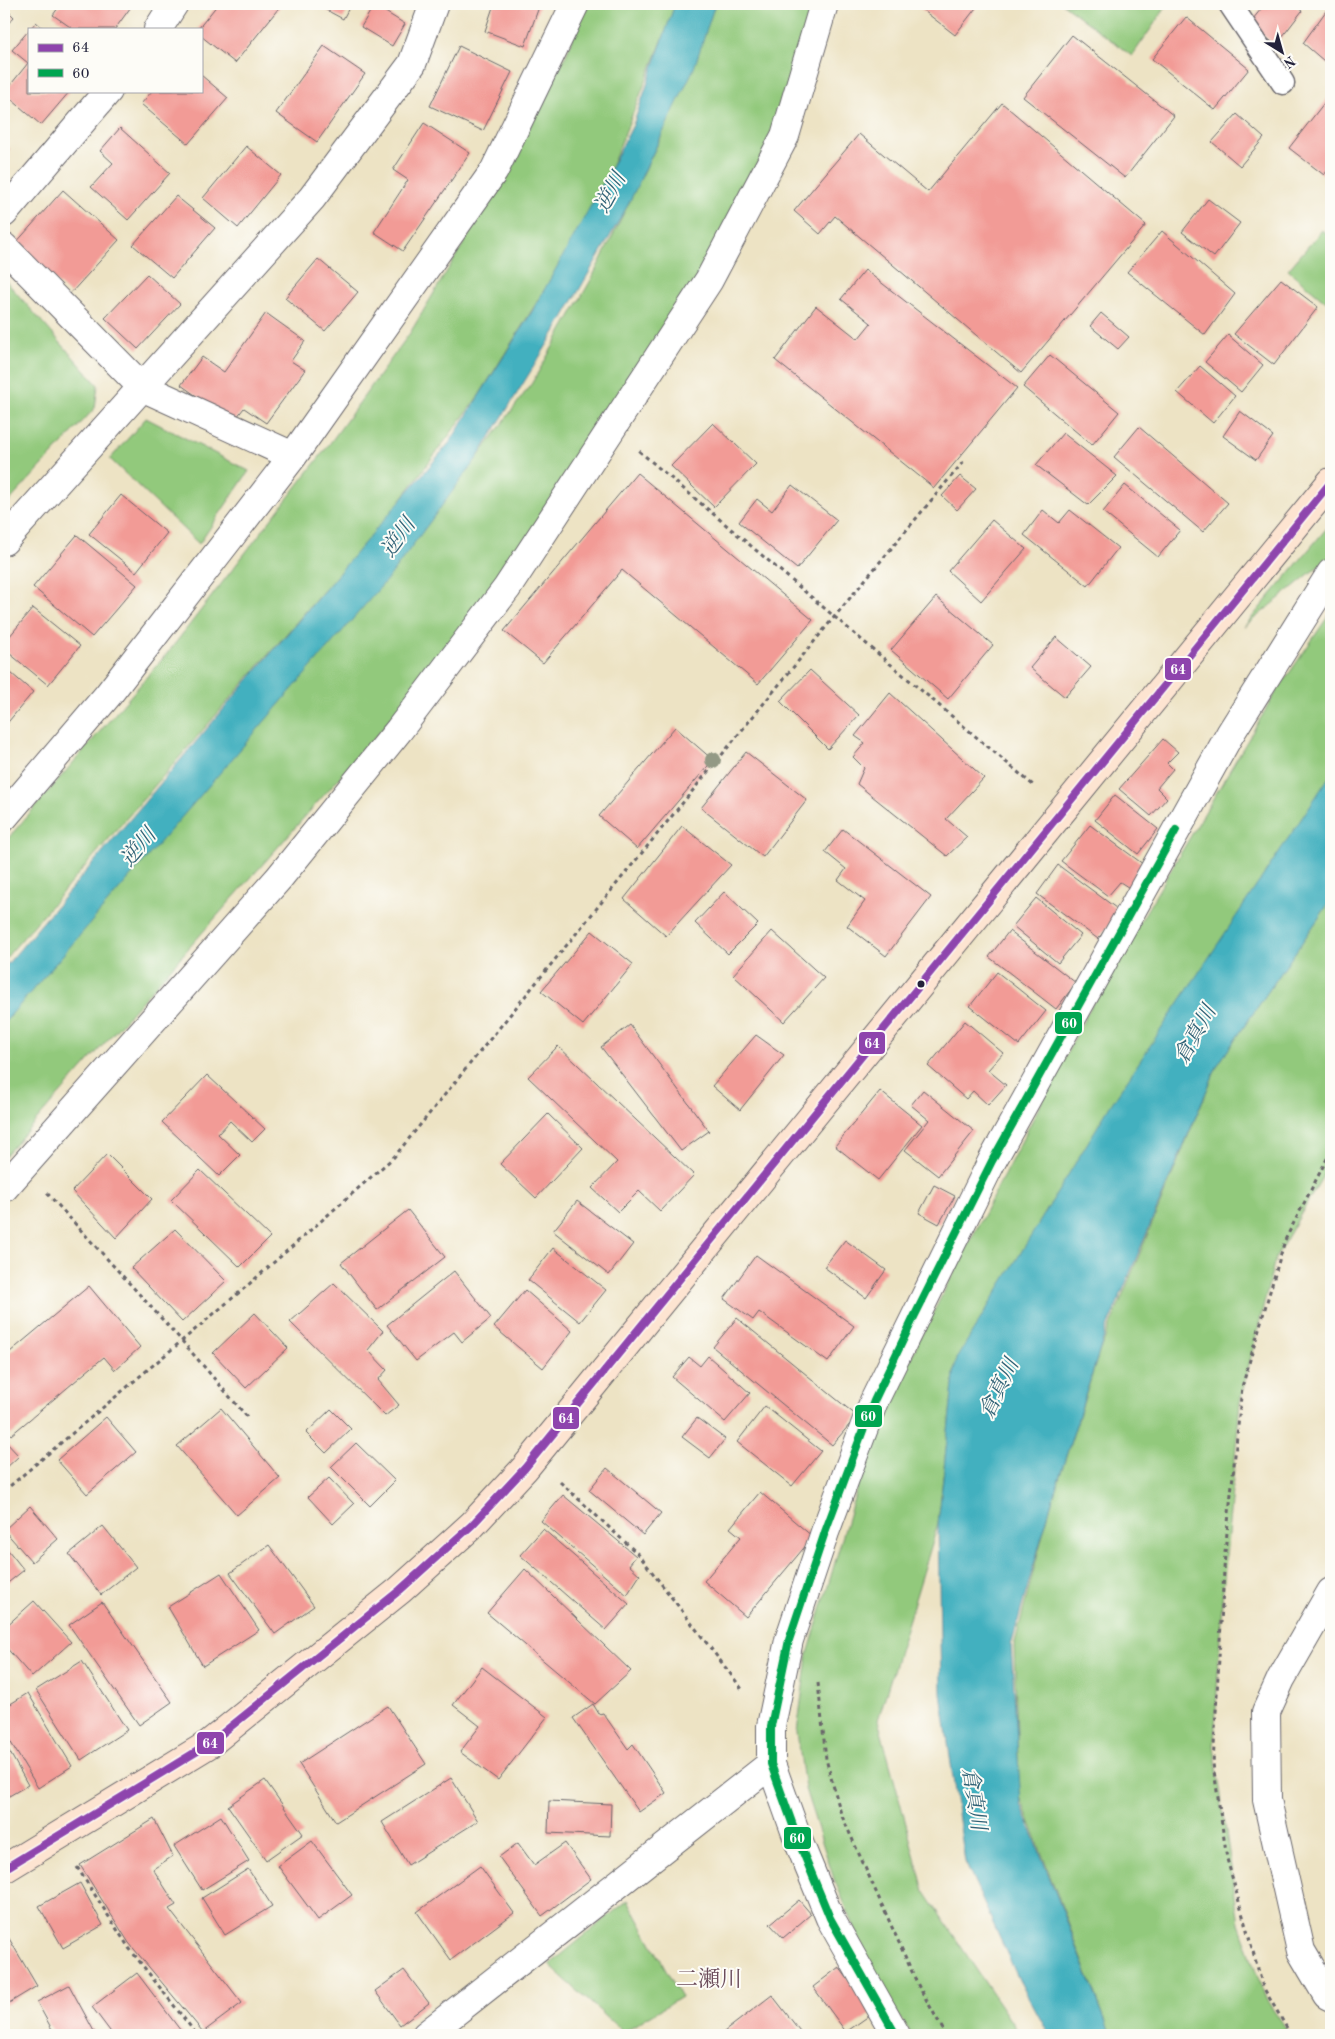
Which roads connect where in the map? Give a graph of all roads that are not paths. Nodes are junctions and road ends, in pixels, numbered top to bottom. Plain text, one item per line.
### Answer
1 (174, 4) edge
2 (434, 4) edge
3 (575, 4) edge
4 (824, 4) edge
5 (1230, 4) edge
6 (159, 28) edge
7 (1283, 83) dead end
8 (107, 92) edge
9 (4, 213) edge
10 (4, 247) edge
11 (142, 387) junction
12 (293, 456) junction
13 (1331, 482) edge
14 (4, 541) edge
15 (1331, 573) edge
16 (4, 817) edge
17 (4, 1188) edge
18 (1331, 1592) edge
19 (771, 1764) junction
20 (4, 1869) edge
21 (1331, 1997) edge
22 (426, 2035) edge
23 (896, 2035) edge

1 - 6 street
2 - 11 street
3 - 12 street
4 - 17 street
5 - 7 lane
8 - 9 street
10 - 11 street
11 - 12 street
11 - 14 street
12 - 16 street
13 - 20 main road
15 - 19 street
18 - 21 street
19 - 22 street
19 - 23 street

